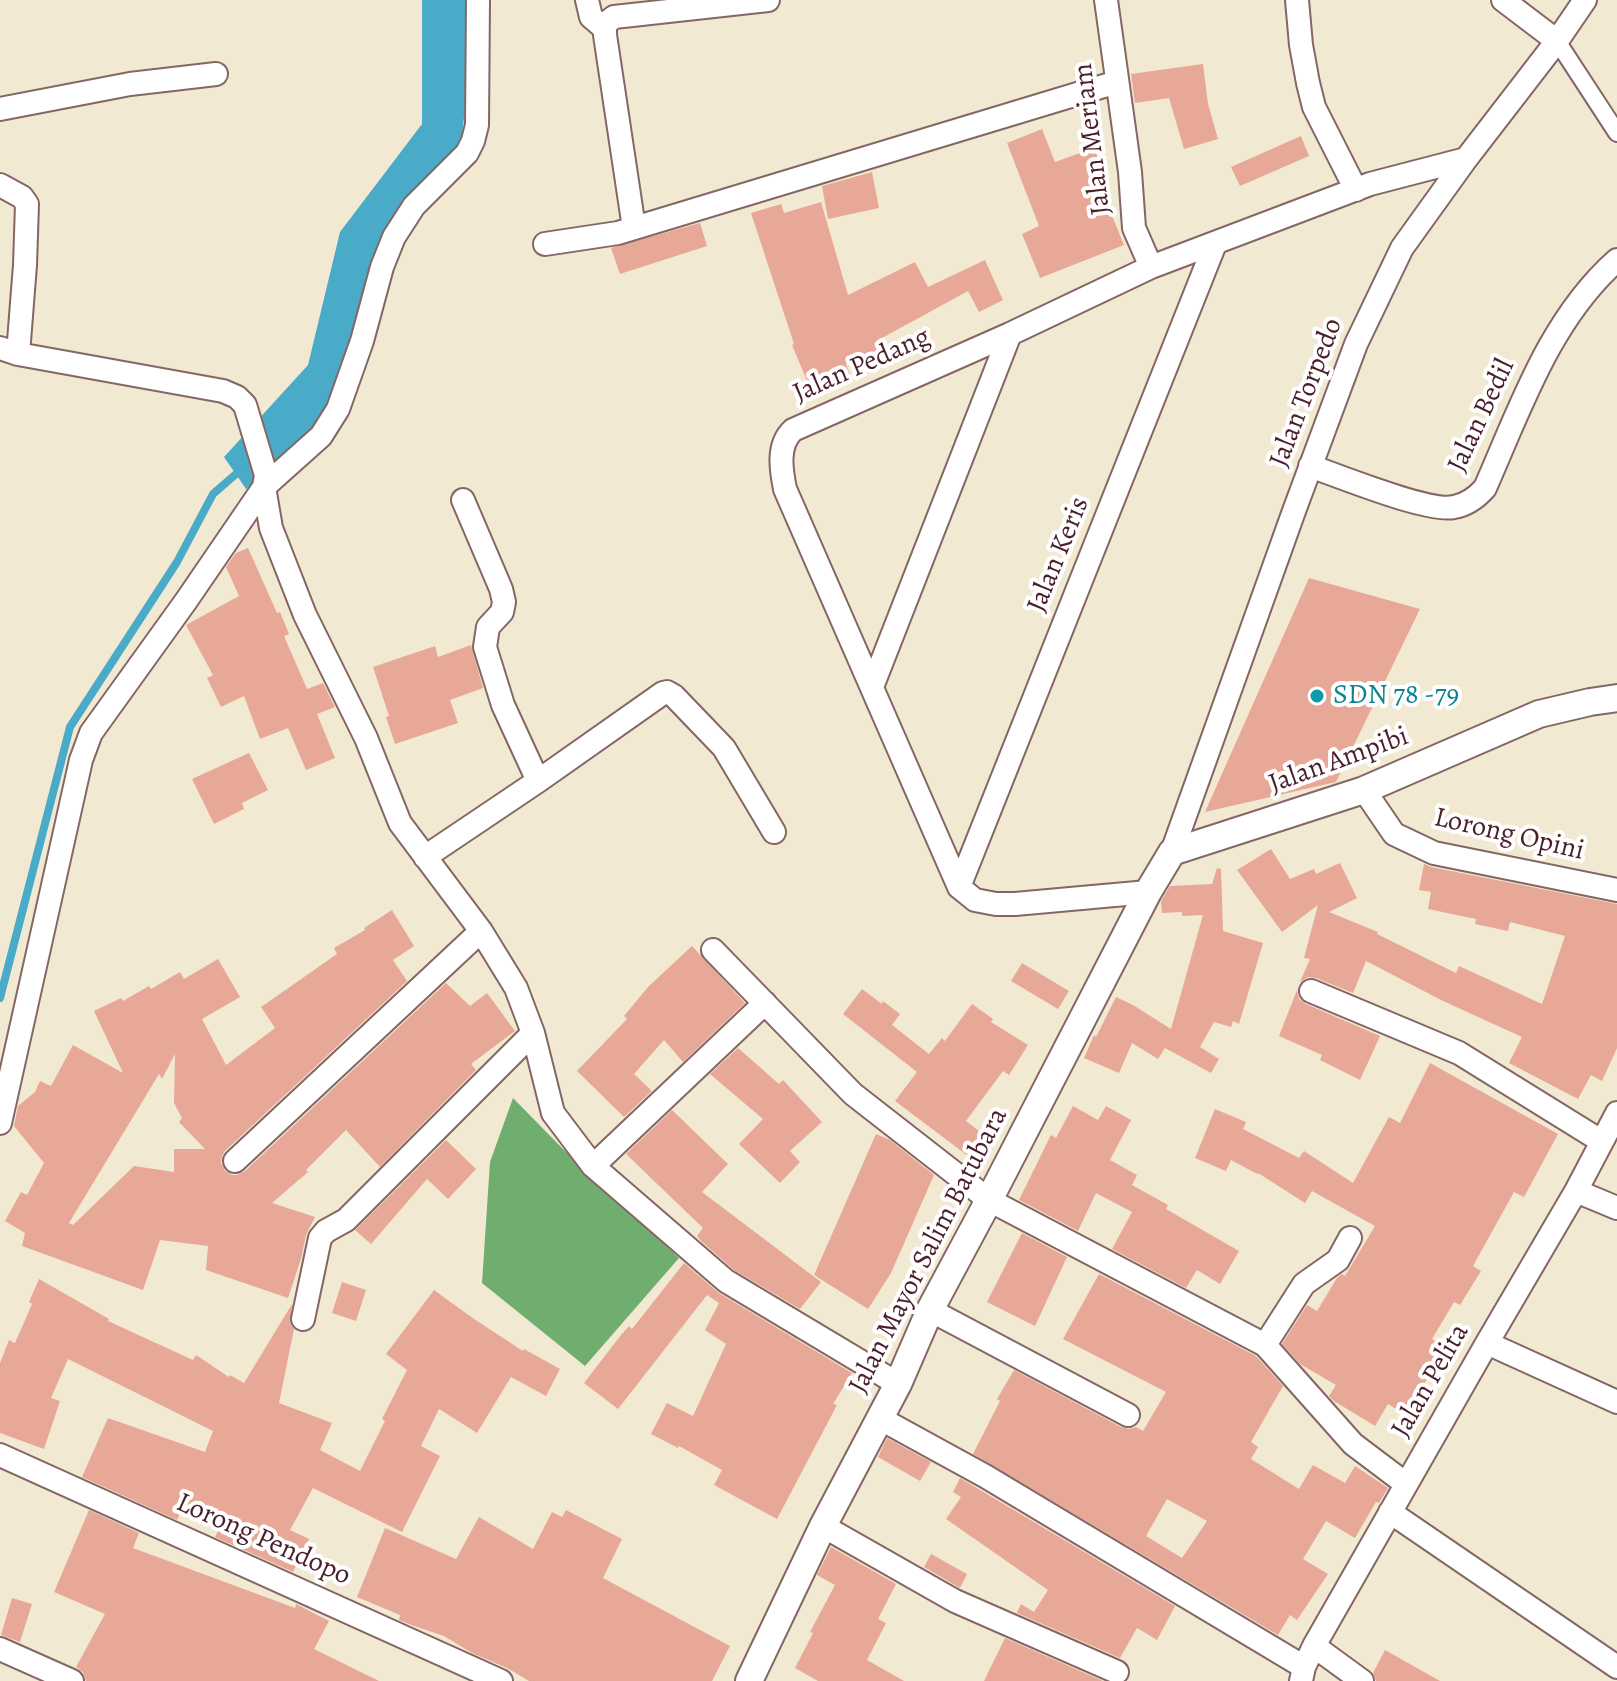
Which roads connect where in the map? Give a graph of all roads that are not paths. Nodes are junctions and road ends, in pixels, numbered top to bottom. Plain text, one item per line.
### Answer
1 (478, 0) edge
2 (587, 0) edge
3 (768, 0) edge
4 (1106, 0) edge
5 (1297, 0) edge
6 (1503, 0) edge
7 (1585, 0) edge
8 (605, 29) junction
9 (1557, 41) junction
10 (216, 74) dead end
11 (1117, 82) junction
12 (0, 109) edge
13 (1617, 133) edge
14 (1466, 159) junction
15 (0, 185) edge
16 (1356, 190) junction
17 (634, 228) junction
18 (545, 244) dead end
19 (1215, 244) junction
20 (1617, 260) edge
21 (1151, 267) junction
22 (1010, 334) junction
23 (9, 351) edge
24 (1310, 466) junction
25 (265, 481) junction
26 (463, 500) dead end
27 (872, 687) junction
28 (1617, 698) edge
29 (538, 781) junction
30 (1364, 790) junction
31 (774, 832) dead end
32 (1172, 852) junction
33 (425, 857) junction
34 (959, 887) junction
35 (1617, 890) edge
36 (1148, 892) junction
37 (481, 931) junction
38 (713, 950) dead end
39 (1311, 991) dead end
40 (765, 1003) junction
41 (533, 1033) junction
42 (4, 1073) edge
43 (1617, 1113) edge
44 (0, 1123) edge
45 (1601, 1141) junction
46 (235, 1161) dead end
47 (593, 1166) junction
48 (1576, 1191) junction
49 (989, 1200) junction
50 (1617, 1208) edge
51 (1350, 1238) dead end
52 (930, 1310) junction
53 (303, 1319) dead end
54 (1487, 1343) junction
55 (1265, 1345) junction
56 (898, 1384) junction
57 (1617, 1402) edge
58 (1128, 1415) dead end
59 (881, 1419) junction
60 (0, 1455) edge
61 (1406, 1484) junction
62 (1390, 1512) junction
63 (823, 1526) junction
64 (1314, 1646) junction
65 (0, 1649) edge
66 (1617, 1667) edge
67 (1117, 1672) dead end
68 (1303, 1674) edge
69 (72, 1681) edge
70 (501, 1681) edge
71 (749, 1681) edge
72 (1362, 1681) edge

1 - 25 street
2 - 8 street
3 - 8 street
4 - 11 street, Jalan Meriam
5 - 16 street
6 - 9 street
7 - 9 street, Jalan Torpedo
8 - 17 street
9 - 13 street
9 - 14 street, Jalan Torpedo
10 - 12 street
11 - 17 street
11 - 21 street, Jalan Meriam
14 - 16 street, Jalan Pedang
14 - 24 street, Jalan Torpedo
15 - 23 street
16 - 19 street, Jalan Pedang
17 - 18 street
19 - 21 street, Jalan Pedang
19 - 34 street, Jalan Keris
20 - 24 street, Jalan Bedil
21 - 22 street, Jalan Pedang
22 - 27 street
22 - 27 street, Jalan Pedang
23 - 25 street
24 - 32 street, Jalan Torpedo
25 - 33 street
25 - 42 street
26 - 29 street
27 - 34 street, Jalan Pedang
28 - 30 street, Jalan Ampibi
29 - 31 street
29 - 33 street
30 - 32 street, Jalan Ampibi
30 - 35 street, Lorong Opini
32 - 36 street, Jalan Mayor Salim Batubara
33 - 37 street
34 - 36 street
36 - 49 street, Jalan Mayor Salim Batubara
37 - 41 street
37 - 46 street
38 - 40 street
39 - 45 street
40 - 47 street
40 - 49 street
41 - 47 street
41 - 53 street
42 - 44 street
43 - 45 street, Jalan Pelita
45 - 48 street, Jalan Pelita
47 - 56 street
48 - 50 street
48 - 54 street, Jalan Pelita
49 - 52 street, Jalan Mayor Salim Batubara
49 - 55 street
51 - 55 street
52 - 56 street, Jalan Mayor Salim Batubara
52 - 58 street
54 - 57 street
54 - 61 street, Jalan Pelita
55 - 61 street
56 - 59 street, Jalan Mayor Salim Batubara
59 - 63 street, Jalan Mayor Salim Batubara
59 - 68 street
60 - 70 street, Lorong Pendopo
61 - 62 street, Jalan Pelita
62 - 64 street, Jalan Pelita
62 - 66 street
63 - 67 street
63 - 71 street, Jalan Mayor Salim Batubara
64 - 68 street, Jalan Pelita
64 - 72 street
65 - 69 street

